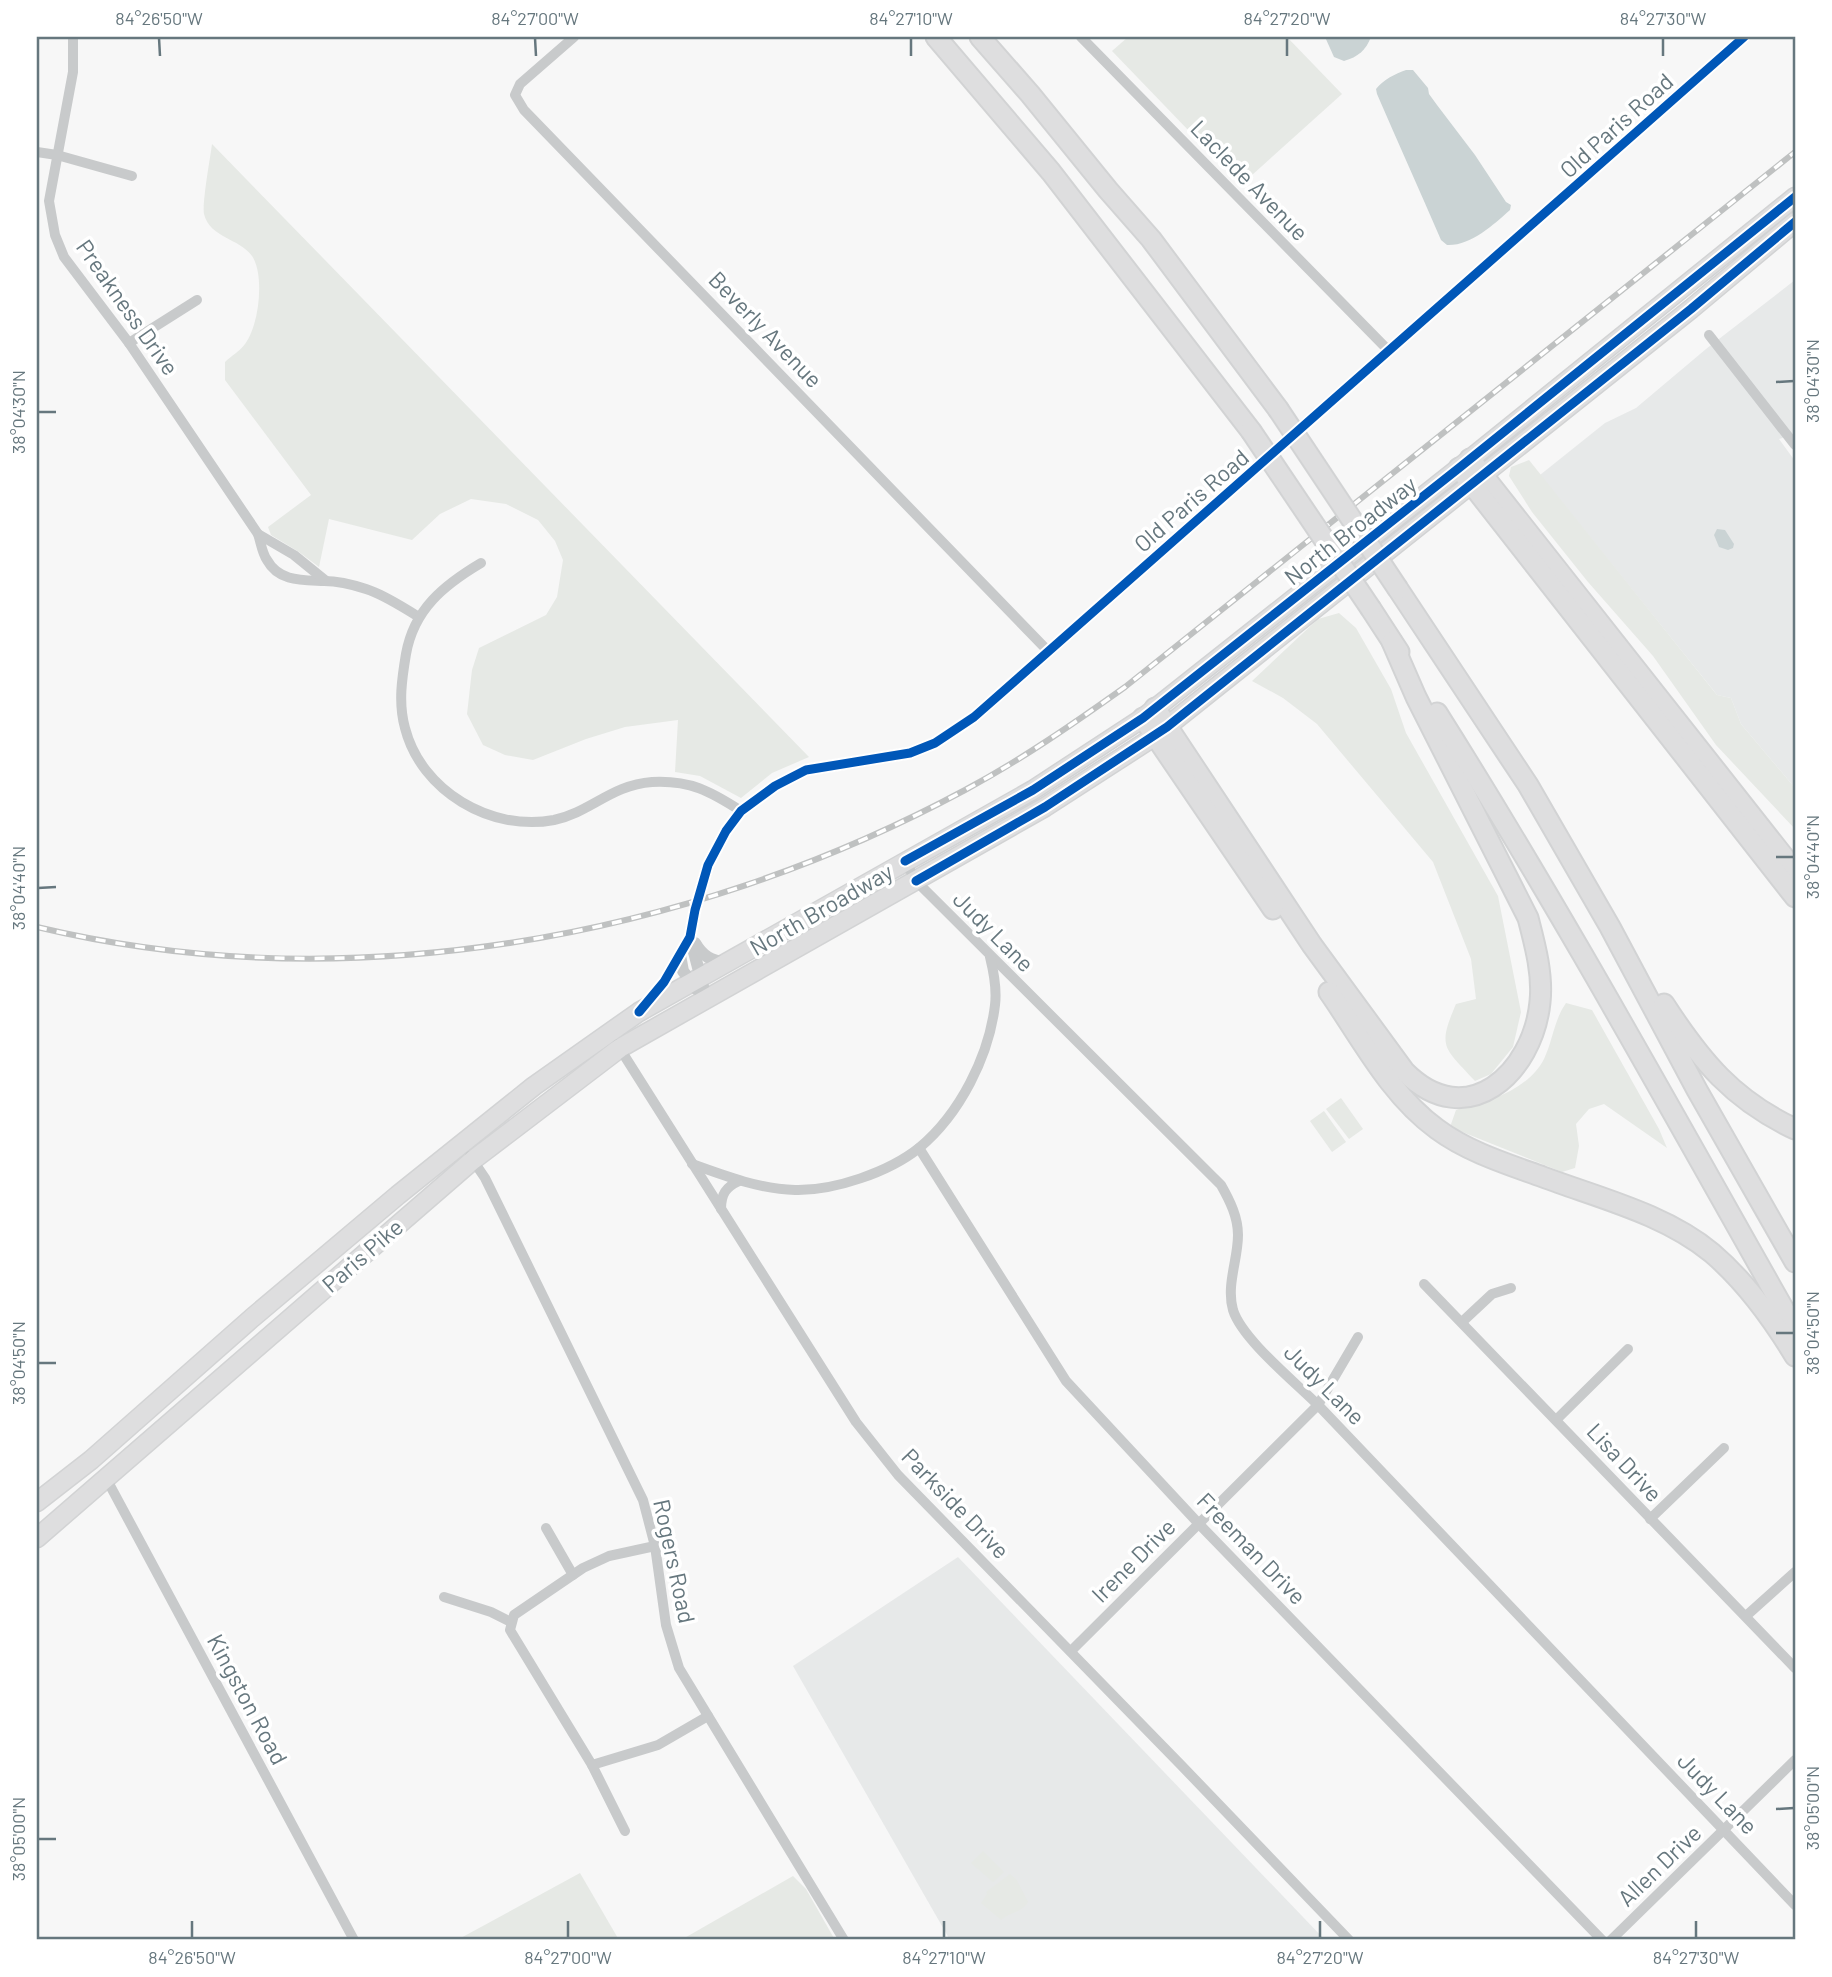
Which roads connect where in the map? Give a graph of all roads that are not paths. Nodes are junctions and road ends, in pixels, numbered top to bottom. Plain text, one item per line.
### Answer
1 (73, 37) edge
2 (574, 37) edge
3 (936, 37) edge
4 (980, 37) edge
5 (1081, 37) edge
6 (1744, 37) edge
7 (37, 152) edge
8 (57, 155) junction
9 (132, 176) dead end
10 (1795, 197) edge
11 (1777, 212) junction
12 (1793, 228) edge
13 (197, 300) dead end
14 (1709, 335) dead end
15 (129, 343) junction
16 (1389, 351) junction
17 (1795, 445) edge
18 (1464, 464) junction
19 (1477, 479) junction
20 (258, 534) junction
21 (481, 563) dead end
22 (326, 581) junction
23 (419, 617) junction
24 (1392, 642) junction
25 (1048, 651) junction
26 (1149, 713) junction
27 (1161, 731) junction
28 (741, 811) junction
29 (905, 861) junction
30 (1795, 871) edge
31 (916, 881) junction
32 (1795, 897) edge
33 (1610, 926) junction
34 (690, 937) junction
35 (680, 956) junction
36 (990, 957) junction
37 (726, 962) junction
38 (696, 980) junction
39 (706, 998) junction
40 (639, 1012) junction
41 (615, 1040) junction
42 (1795, 1129) edge
43 (460, 1145) junction
44 (919, 1148) junction
45 (473, 1160) junction
46 (692, 1164) junction
47 (740, 1181) junction
48 (721, 1209) junction
49 (1795, 1262) edge
50 (1424, 1284) dead end
51 (1511, 1287) dead end
52 (1462, 1322) junction
53 (1795, 1329) edge
54 (1358, 1338) dead end
55 (1628, 1349) dead end
56 (1795, 1356) edge
57 (1318, 1405) junction
58 (1556, 1420) junction
59 (1724, 1448) dead end
60 (91, 1460) junction
61 (106, 1478) junction
62 (37, 1502) edge
63 (1650, 1519) junction
64 (1199, 1524) junction
65 (546, 1528) dead end
66 (37, 1538) edge
67 (655, 1546) junction
68 (1795, 1572) edge
69 (573, 1575) junction
70 (444, 1597) dead end
71 (1746, 1616) junction
72 (511, 1622) junction
73 (1071, 1651) junction
74 (1795, 1668) edge
75 (708, 1716) junction
76 (1795, 1760) edge
77 (592, 1765) junction
78 (1724, 1830) junction
79 (625, 1831) dead end
80 (1795, 1905) edge
81 (354, 1940) edge
82 (844, 1940) edge
83 (1349, 1940) edge
84 (1602, 1940) edge
85 (1611, 1940) edge

1 - 8 street, Preakness Drive
2 - 25 street, Beverly Avenue
3 - 24 highway, bridge
4 - 33 highway, bridge
5 - 16 street, Laclede Avenue
6 - 16 street, Old Paris Road
7 - 8 street
8 - 9 street
8 - 15 street, Preakness Drive
10 - 11 highway, North Broadway
11 - 12 street
11 - 18 highway, North Broadway
12 - 19 highway, North Broadway
13 - 15 street
14 - 17 street
15 - 20 street, Preakness Drive
16 - 25 street, Old Paris Road
18 - 19 highway
18 - 26 highway, North Broadway
19 - 27 highway, North Broadway
19 - 30 highway
19 - 32 highway
20 - 22 street, Preakness Drive
20 - 22 street, Preakness Drive
21 - 23 street
22 - 23 street, Preakness Drive
23 - 28 street
24 - 27 highway
24 - 53 highway
25 - 28 street, Old Paris Road
26 - 27 highway
26 - 29 highway, North Broadway
27 - 31 highway, North Broadway
27 - 56 highway
28 - 34 street, Old Paris Road
29 - 31 street, Judy Lane
29 - 37 highway, North Broadway
31 - 36 street, Judy Lane
31 - 39 highway, North Broadway
33 - 42 highway
33 - 49 highway
34 - 35 street, Old Paris Road
34 - 37 street
34 - 38 street, Old Paris Road
35 - 38 street, Old Paris Road
35 - 40 street
36 - 44 street
36 - 57 street, Judy Lane
37 - 38 highway, North Broadway
38 - 39 street, Old Paris Road
38 - 40 highway, North Broadway
39 - 41 highway, Paris Pike
40 - 41 highway, North Broadway
41 - 43 highway, Paris Pike
41 - 45 highway, Paris Pike
41 - 46 street, Parkside Drive
43 - 45 street, Rogers Road
43 - 60 highway, Paris Pike
44 - 47 street
44 - 64 street, Freeman Drive
45 - 61 highway, Paris Pike
45 - 67 street, Rogers Road
46 - 47 street
46 - 48 street, Parkside Drive
47 - 48 street
48 - 73 street, Parkside Drive
50 - 52 street, Lisa Drive
51 - 52 street
52 - 58 street, Lisa Drive
54 - 57 street, Irene Drive
55 - 58 street
57 - 64 street, Irene Drive
57 - 78 street, Judy Lane
58 - 63 street, Lisa Drive
59 - 63 street
60 - 61 highway
60 - 62 highway, Paris Pike
61 - 66 highway, Paris Pike
61 - 81 street, Kingston Road
63 - 71 street, Lisa Drive
64 - 73 street, Irene Drive
64 - 84 street, Freeman Drive
65 - 69 street
67 - 69 street
67 - 75 street, Rogers Road
68 - 71 street
69 - 72 street
70 - 72 street
71 - 74 street, Lisa Drive
72 - 77 street
73 - 83 street, Parkside Drive
75 - 77 street
75 - 82 street, Rogers Road
76 - 78 street, Allen Drive
77 - 79 street
78 - 80 street, Judy Lane
78 - 85 street, Allen Drive

